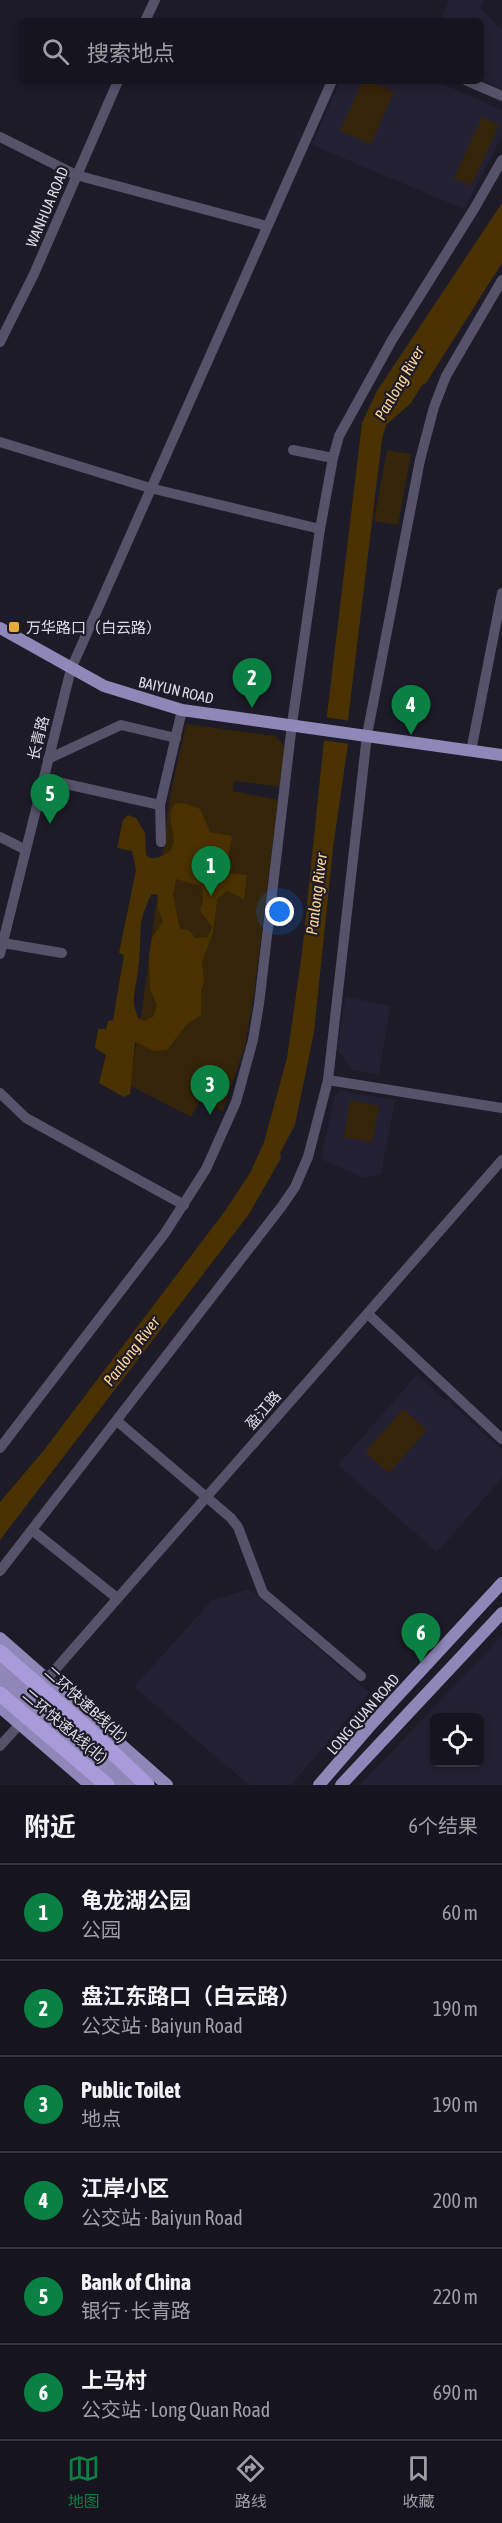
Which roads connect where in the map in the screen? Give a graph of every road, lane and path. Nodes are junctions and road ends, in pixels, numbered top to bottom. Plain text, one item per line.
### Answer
1 (155, 0) edge
2 (146, 18) edge
3 (117, 84) edge
4 (331, 84) edge
5 (474, 84) edge
6 (502, 96) edge
7 (0, 136) edge
8 (502, 160) edge
9 (76, 175) junction
10 (267, 226) junction
11 (500, 286) edge
12 (0, 342) edge
13 (0, 442) edge
14 (293, 450) dead end
15 (333, 458) junction
16 (150, 488) junction
17 (320, 529) junction
18 (502, 593) edge
19 (0, 628) edge
20 (71, 669) junction
21 (182, 710) junction
22 (292, 724) junction
23 (361, 734) junction
24 (176, 738) junction
25 (471, 752) junction
26 (502, 755) edge
27 (48, 759) junction
28 (44, 779) junction
29 (160, 805) junction
30 (0, 837) edge
31 (161, 842) dead end
32 (26, 850) junction
33 (1, 948) edge
34 (63, 953) dead end
35 (328, 1080) junction
36 (0, 1093) edge
37 (502, 1108) edge
38 (502, 1161) edge
39 (184, 1205) junction
40 (368, 1314) junction
41 (117, 1421) junction
42 (502, 1439) edge
43 (0, 1448) edge
44 (207, 1497) junction
45 (32, 1530) junction
46 (0, 1571) edge
47 (502, 1583) edge
48 (117, 1598) junction
49 (502, 1613) edge
50 (0, 1639) edge
51 (6, 1651) edge
52 (0, 1667) edge
53 (361, 1676) dead end
54 (0, 1679) edge
55 (46, 1680) junction
56 (0, 1694) edge
57 (0, 1707) edge
58 (20, 1724) junction
59 (0, 1746) edge
60 (90, 1785) edge
61 (107, 1785) edge
62 (122, 1785) edge
63 (135, 1785) edge
64 (147, 1785) edge
65 (167, 1785) edge
66 (319, 1785) edge
67 (341, 1785) edge

1 - 2 street
3 - 9 street, WANHUA ROAD
4 - 10 street, 长青路
5 - 6 street
7 - 9 street
8 - 15 street
9 - 10 street
9 - 12 street, WANHUA ROAD
10 - 16 street, 长青路
11 - 23 street
13 - 16 street
14 - 15 street
15 - 17 street
16 - 17 street
16 - 20 street, 长青路
17 - 22 street
18 - 25 street
19 - 20 main road, BAIYUN ROAD
20 - 21 main road, BAIYUN ROAD
20 - 27 street, 长青路
21 - 22 main road, BAIYUN ROAD
21 - 24 street
22 - 23 main road, BAIYUN ROAD
22 - 39 street
23 - 25 main road, BAIYUN ROAD
23 - 35 street
24 - 27 street
24 - 29 street
25 - 26 main road, BAIYUN ROAD
27 - 28 street, 长青路
28 - 29 street
28 - 32 street, 长青路
29 - 31 street
30 - 32 street
32 - 33 street, 长青路
33 - 34 street
35 - 37 street
35 - 41 street
36 - 39 street
38 - 40 street, 盈江路
39 - 43 street
40 - 42 street
40 - 44 street, 盈江路
41 - 44 street
41 - 45 street
44 - 48 street, 盈江路
44 - 53 street
45 - 46 street
45 - 48 street
47 - 66 main road, LONG QUAN ROAD
48 - 55 street, 盈江路
49 - 67 main road, LONG QUAN ROAD
50 - 51 highway, 二环快速B线(北)
51 - 55 main road
51 - 64 highway, 二环快速B线(北)
52 - 63 main road
54 - 62 main road
55 - 65 main road
56 - 61 highway, 二环快速A线(北)
57 - 58 main road
58 - 59 street
58 - 60 main road

